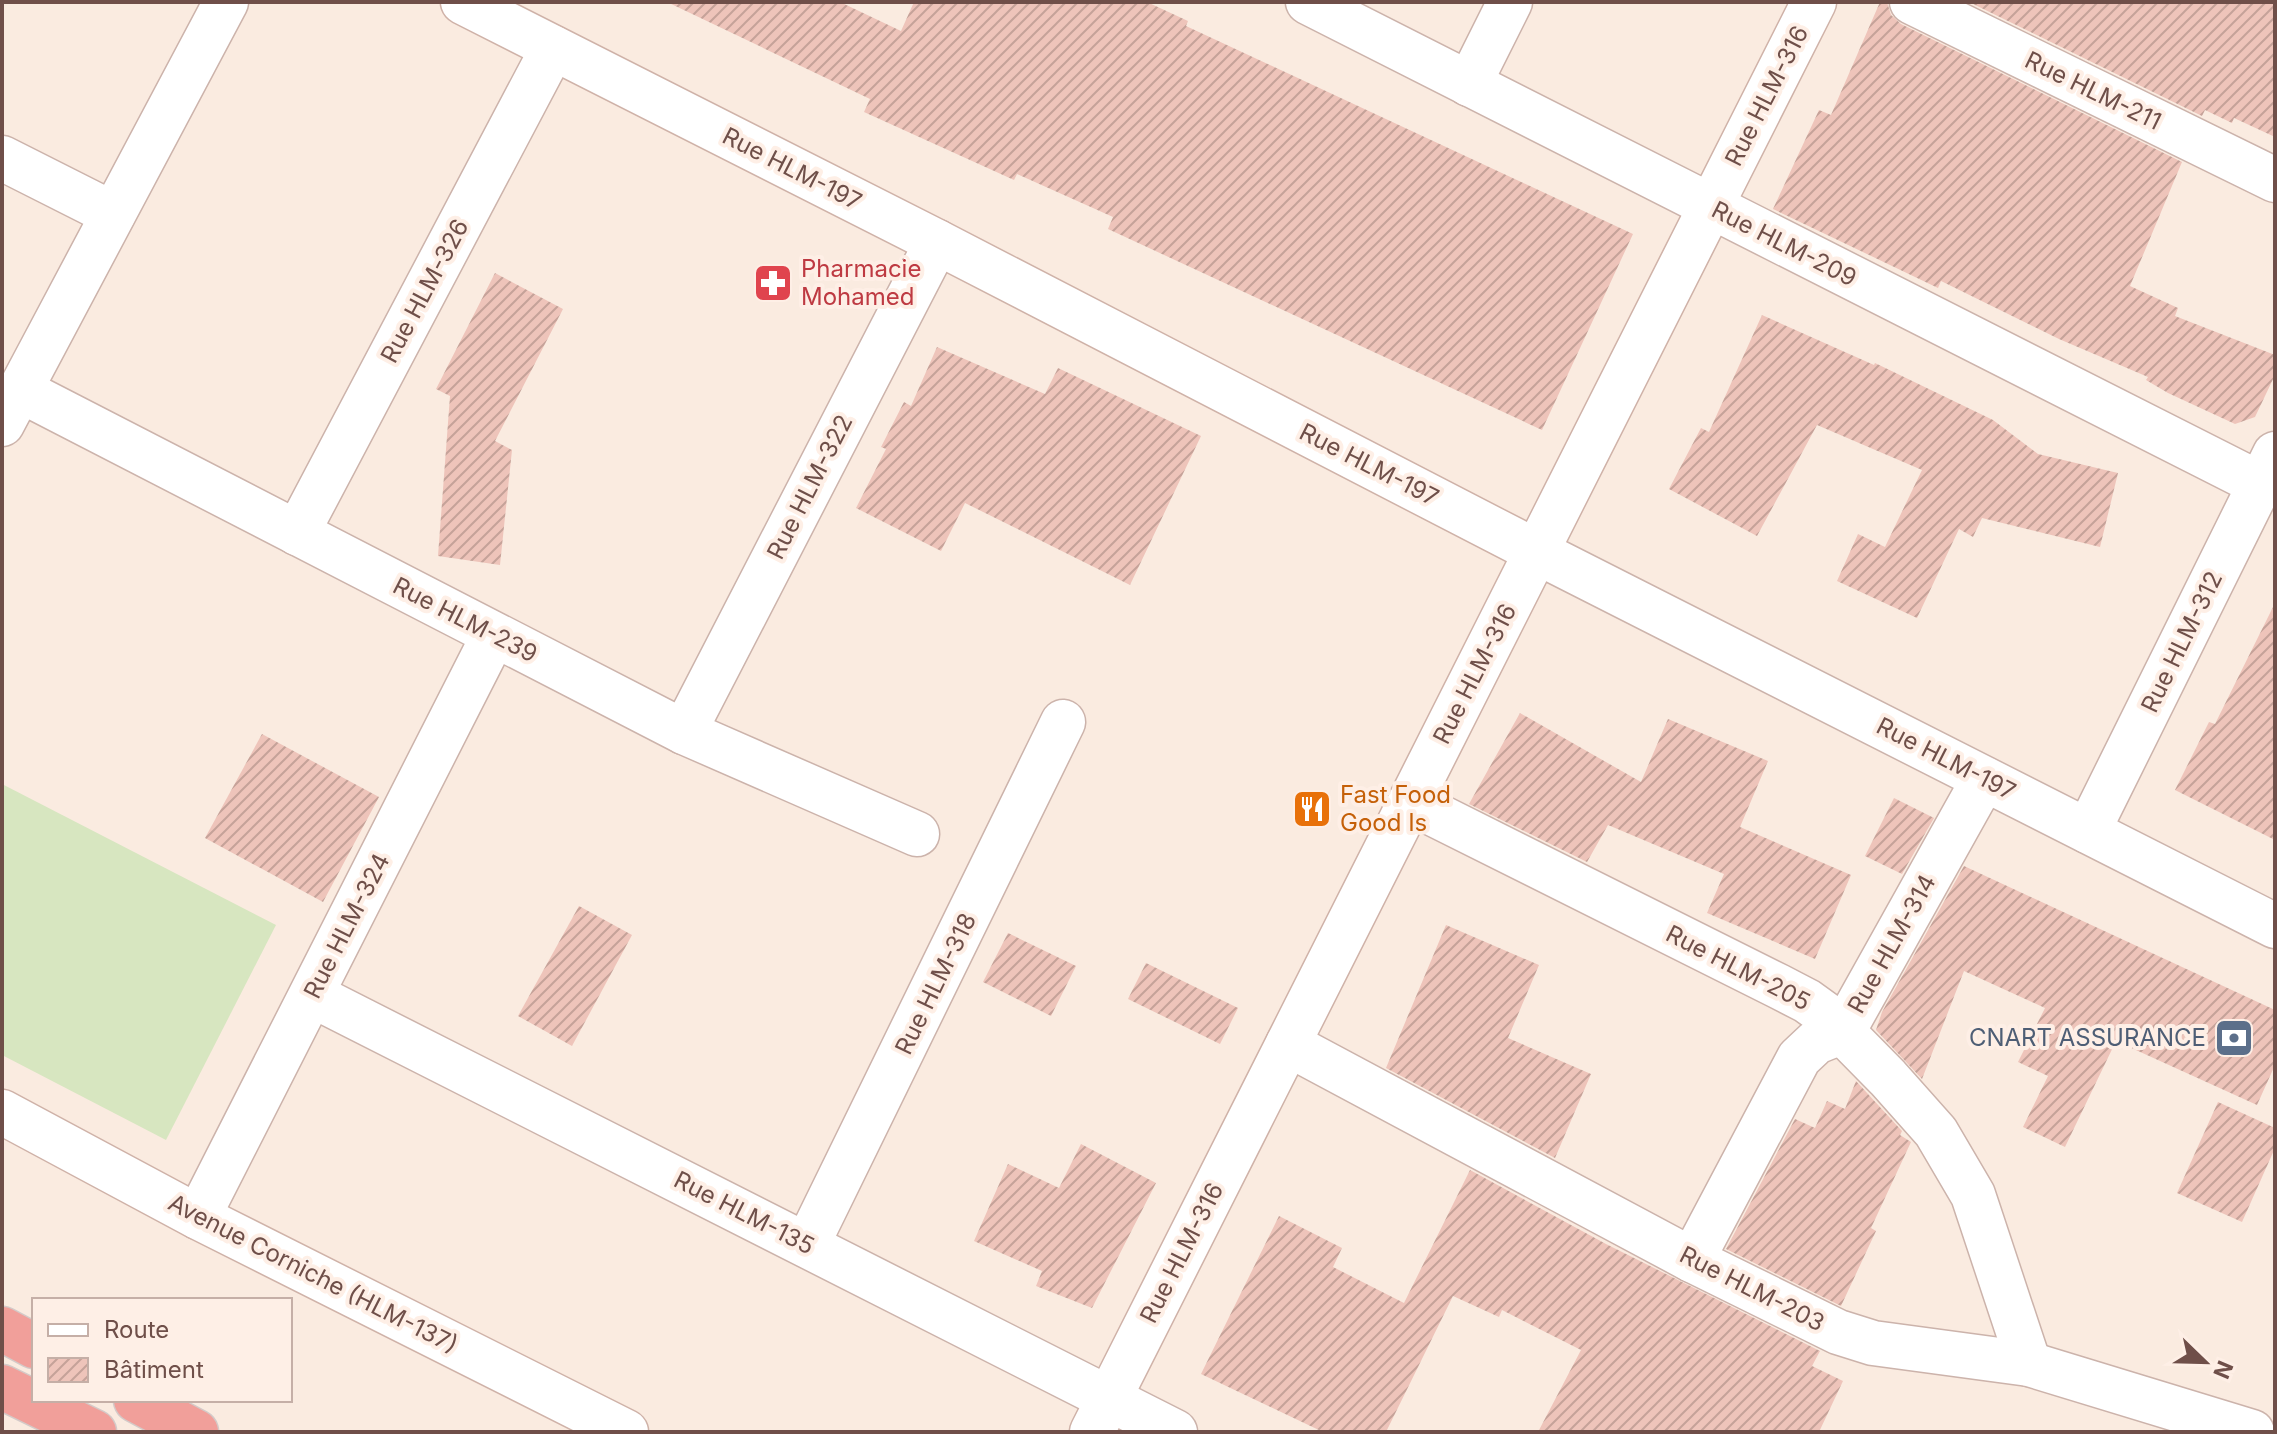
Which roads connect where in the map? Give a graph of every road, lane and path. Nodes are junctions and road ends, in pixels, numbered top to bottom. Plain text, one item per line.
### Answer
1 (226, 2) edge
2 (463, 2) edge
3 (1308, 2) edge
4 (1510, 2) edge
5 (1814, 2) edge
6 (1912, 2) edge
7 (553, 48) junction
8 (1469, 84) junction
9 (2, 158) edge
10 (2275, 180) edge
11 (1710, 207) junction
12 (113, 214) junction
13 (937, 242) junction
14 (11, 407) edge
15 (2268, 469) edge
16 (297, 533) junction
17 (1537, 552) junction
18 (494, 635) junction
19 (1063, 722) dead end
20 (684, 732) junction
21 (1984, 779) junction
22 (1410, 802) junction
23 (2088, 831) junction
24 (917, 834) dead end
25 (2275, 926) edge
26 (312, 995) junction
27 (1841, 1032) junction
28 (1288, 1044) junction
29 (2, 1112) edge
30 (198, 1217) junction
31 (807, 1245) junction
32 (1692, 1260) junction
33 (2, 1329) edge
34 (32, 1345) edge
35 (2029, 1364) junction
36 (2, 1387) edge
37 (32, 1402) edge
38 (33, 1402) edge
39 (140, 1402) edge
40 (1100, 1415) edge
41 (94, 1432) edge
42 (196, 1432) edge
43 (626, 1432) edge
44 (1175, 1432) edge
45 (2252, 1432) edge

1 - 12 street
2 - 7 street, Rue HLM-197
3 - 8 street, Rue HLM-209
4 - 8 street
5 - 11 street, Rue HLM-316
6 - 10 street, Rue HLM-211
7 - 13 street, Rue HLM-197
7 - 16 street, Rue HLM-326
8 - 11 street, Rue HLM-209
9 - 12 street
11 - 15 street, Rue HLM-209
11 - 17 street, Rue HLM-316
12 - 14 street
13 - 17 street, Rue HLM-197
13 - 20 street, Rue HLM-322
14 - 16 street, Rue HLM-239
15 - 23 street, Rue HLM-312
16 - 18 street, Rue HLM-239
17 - 21 street, Rue HLM-197
17 - 22 street, Rue HLM-316
18 - 20 street, Rue HLM-239
18 - 26 street, Rue HLM-324
19 - 31 street, Rue HLM-318
20 - 24 street, Rue HLM-239
21 - 23 street, Rue HLM-197
21 - 27 street, Rue HLM-314
22 - 27 street, Rue HLM-205
22 - 28 street, Rue HLM-316
23 - 25 street, Rue HLM-197
26 - 30 street, Rue HLM-324
26 - 31 street, Rue HLM-135
27 - 32 street, Rue HLM-314
27 - 35 street, Rue HLM-205
28 - 32 street, Rue HLM-203
28 - 40 street, Rue HLM-316
29 - 30 street, Avenue Corniche (HLM-137)
30 - 43 street, Avenue Corniche (HLM-137)
31 - 40 street, Rue HLM-135
32 - 35 street, Rue HLM-203
33 - 34 highway
35 - 45 street, Rue HLM-203
36 - 37 highway
38 - 41 highway
39 - 42 highway
40 - 44 street, Rue HLM-135

